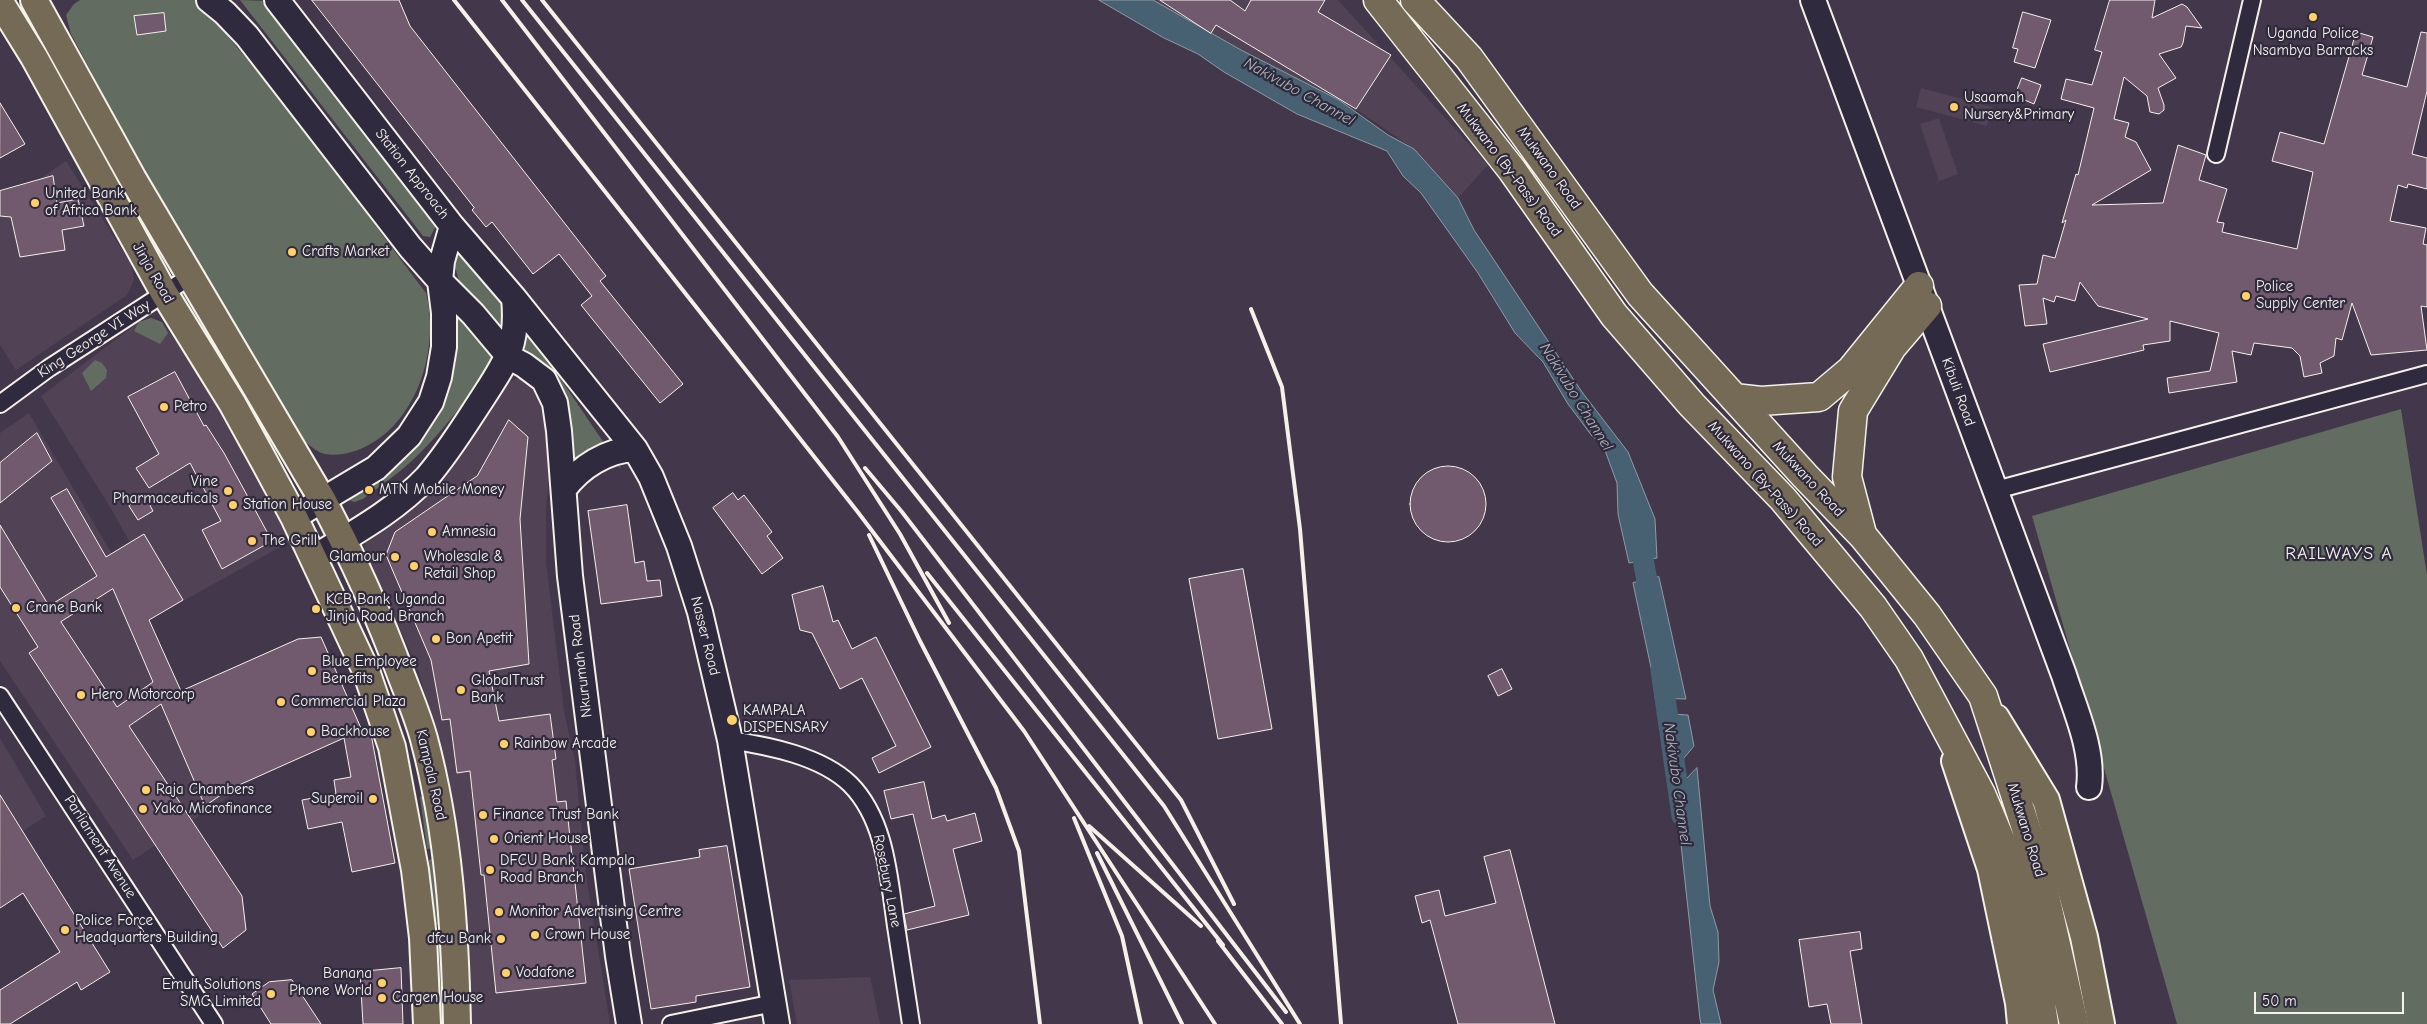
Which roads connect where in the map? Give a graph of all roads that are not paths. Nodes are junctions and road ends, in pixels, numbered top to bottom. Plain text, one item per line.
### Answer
1 (34, 0) edge
2 (209, 0) edge
3 (277, 0) edge
4 (1378, 0) edge
5 (1415, 0) edge
6 (1813, 0) edge
7 (2252, 0) edge
8 (0, 2) edge
9 (2216, 154) dead end
10 (452, 226) junction
11 (191, 276) junction
12 (440, 281) junction
13 (164, 293) junction
14 (1923, 296) junction
15 (514, 298) junction
16 (509, 357) junction
17 (2427, 374) edge
18 (1734, 398) junction
19 (0, 404) edge
20 (635, 449) junction
21 (564, 489) junction
22 (1996, 490) junction
23 (322, 499) junction
24 (294, 517) junction
25 (1863, 536) junction
26 (344, 540) junction
27 (312, 558) junction
28 (0, 696) edge
29 (1983, 696) junction
30 (1940, 717) junction
31 (730, 740) junction
32 (2089, 787) dead end
33 (776, 1014) edge
34 (214, 1024) edge
35 (427, 1024) edge
36 (457, 1024) edge
37 (629, 1024) edge
38 (671, 1024) edge
39 (911, 1024) edge
40 (2021, 1024) edge
41 (2044, 1024) edge
42 (2074, 1024) edge
43 (2101, 1024) edge

1 - 11 main road, Jinja Road
2 - 12 street
3 - 10 street, Station Approach
4 - 30 highway, Mukwano (By-Pass) Road
5 - 18 highway, Mukwano Road
6 - 14 street, Kibuli Road
7 - 9 street
8 - 13 main road, Jinja Road
10 - 12 street
10 - 15 street, Station Approach
11 - 13 street, King George VI Way
11 - 23 main road, Jinja Road
12 - 16 street
12 - 23 street
13 - 19 street, King George VI Way
13 - 24 main road, Jinja Road
14 - 18 highway
14 - 22 street, Kibuli Road
14 - 25 highway
15 - 16 street
15 - 20 street, Nasser Road
16 - 21 street, Nkurumah Road
16 - 26 street
17 - 22 street
18 - 25 highway, Mukwano Road
20 - 21 street
20 - 31 street, Nasser Road
21 - 37 street, Nkurumah Road
22 - 32 street, Kibuli Road
23 - 24 street
23 - 26 main road, Jinja Road
24 - 27 main road, Jinja Road
25 - 29 highway, Mukwano Road
26 - 27 street
26 - 36 main road, Kampala Road
27 - 35 main road
28 - 34 street, Parliament Avenue
29 - 42 highway, Mukwano Road
29 - 43 main road
30 - 40 main road
30 - 41 highway, Mukwano (By-Pass) Road
31 - 33 street, Nasser Road
31 - 39 street, Rosebury Lane
33 - 38 street

